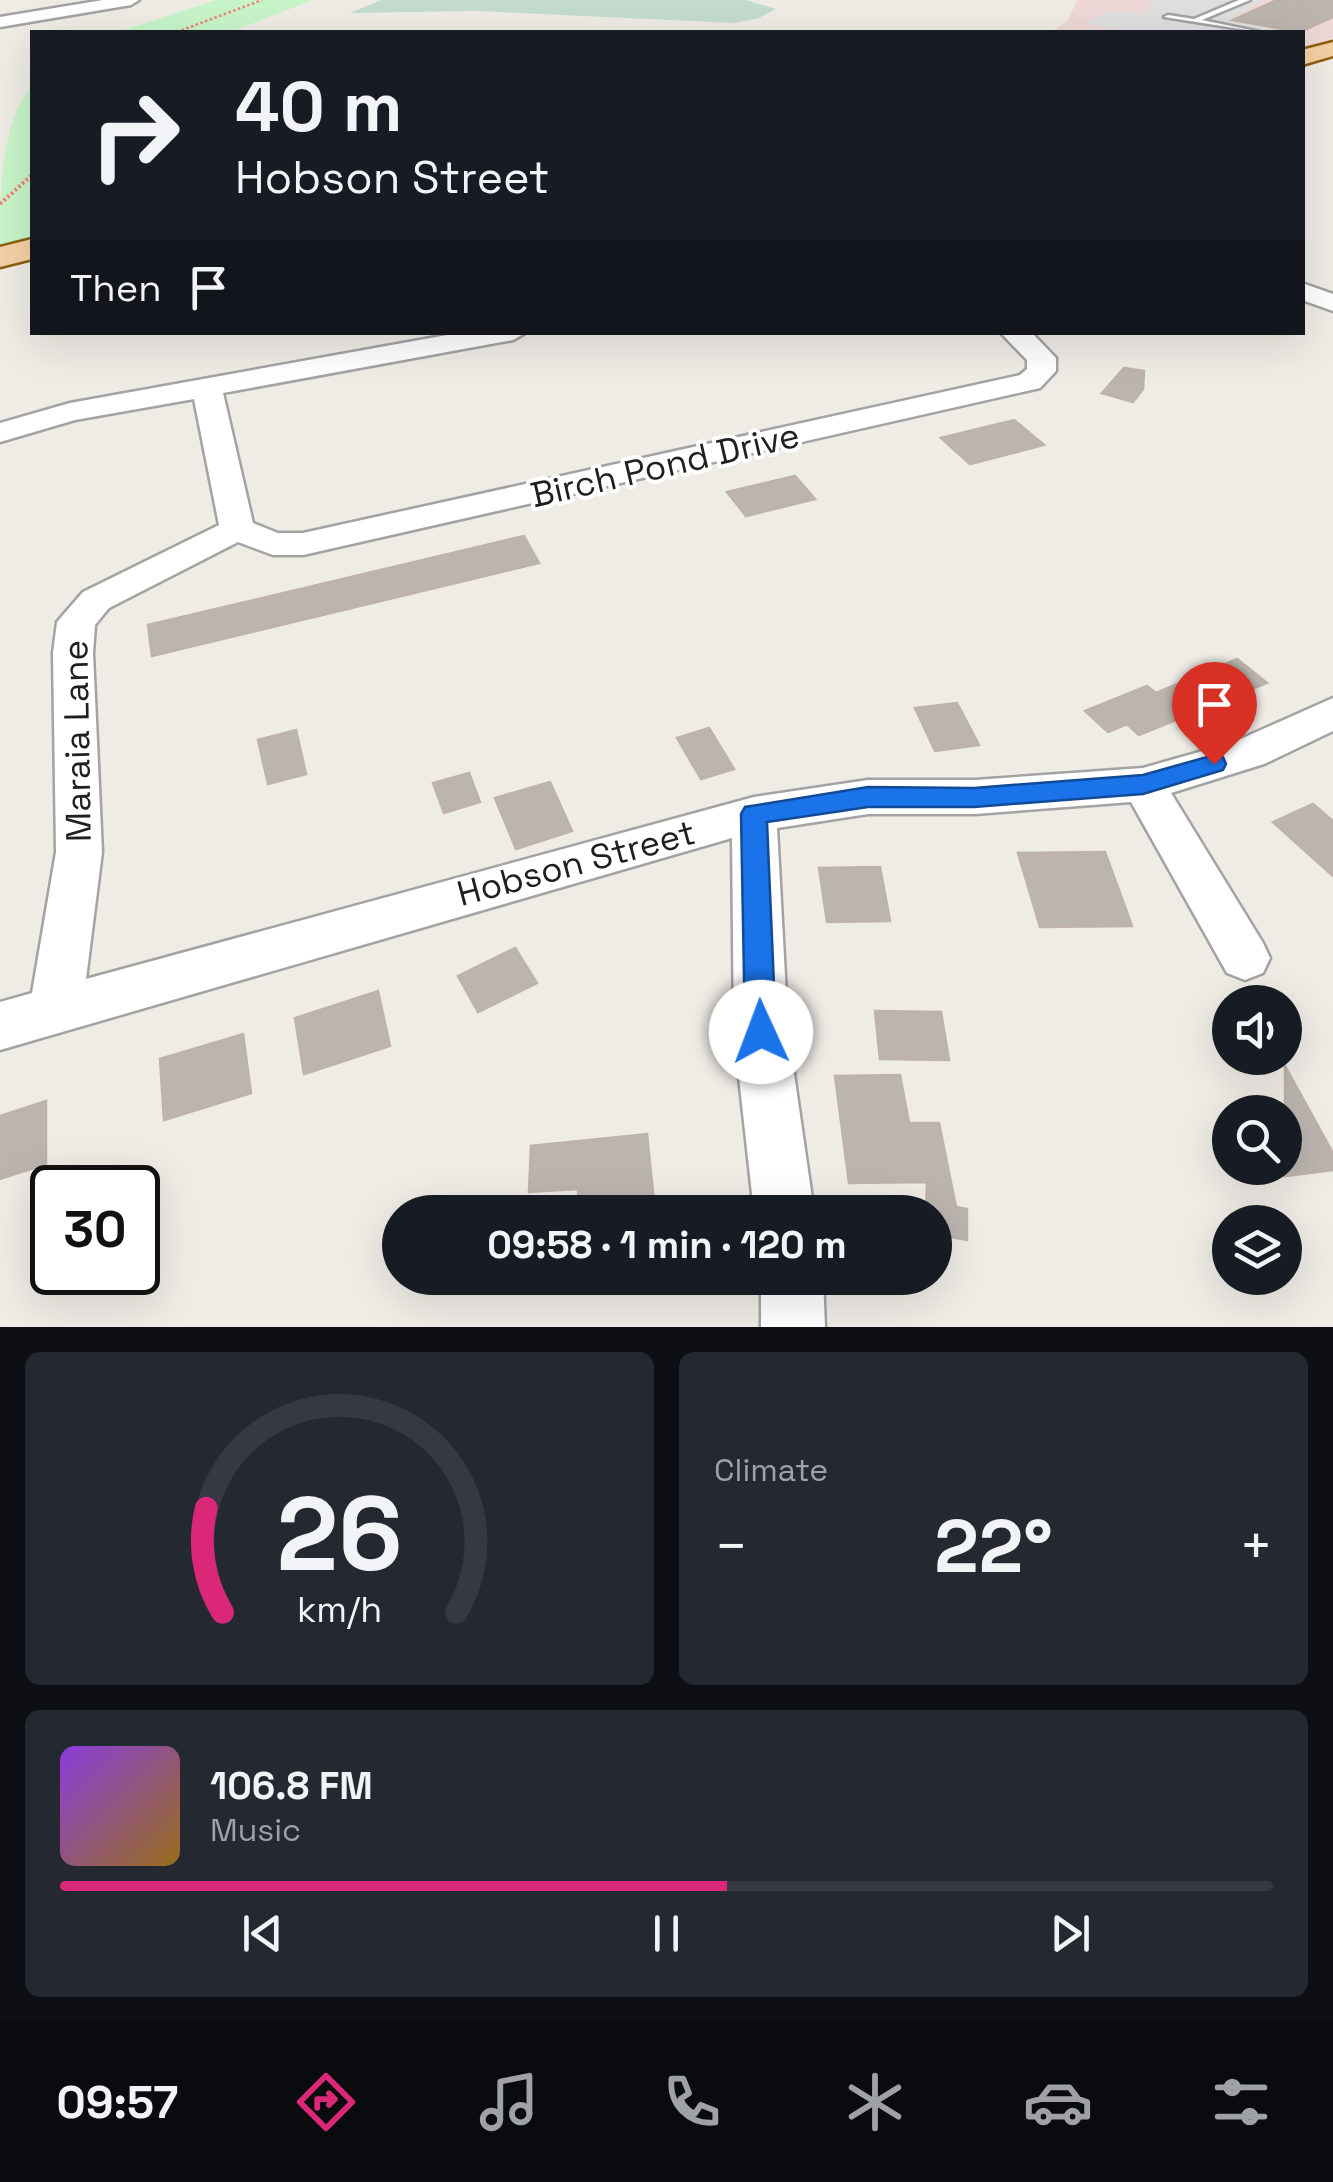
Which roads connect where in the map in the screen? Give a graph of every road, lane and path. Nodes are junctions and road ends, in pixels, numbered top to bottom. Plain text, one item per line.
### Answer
1 (131, 0) edge
2 (262, 0) edge
3 (1246, 0) edge
4 (1196, 20) junction
5 (0, 22) edge
6 (182, 30) edge
7 (1200, 30) edge
8 (1246, 30) edge
9 (1333, 49) edge
10 (1305, 59) edge
11 (1333, 59) edge
12 (1305, 60) edge
13 (30, 177) edge
14 (0, 204) edge
15 (30, 249) edge
16 (0, 256) edge
17 (1305, 292) edge
18 (1333, 303) edge
19 (497, 335) edge
20 (1017, 335) edge
21 (207, 388) junction
22 (0, 433) edge
23 (236, 529) junction
24 (1333, 713) edge
25 (1143, 785) junction
26 (754, 814) junction
27 (1246, 958) dead end
28 (56, 1010) junction
29 (0, 1026) edge
30 (782, 1195) edge
31 (792, 1295) edge
32 (793, 1327) edge

1 - 5 street
2 - 6 path
3 - 4 lane
4 - 7 lane
4 - 8 lane
9 - 10 main road
11 - 12 main road
13 - 14 path
15 - 16 main road
17 - 18 street
19 - 21 street
20 - 23 street, Birch Pond Drive
21 - 22 street
21 - 23 street
23 - 28 street, Maraia Lane
24 - 25 street, Hobson Street
25 - 26 street, Hobson Street
25 - 27 street
26 - 28 street, Hobson Street
26 - 30 street
28 - 29 street, Hobson Street
31 - 32 street

